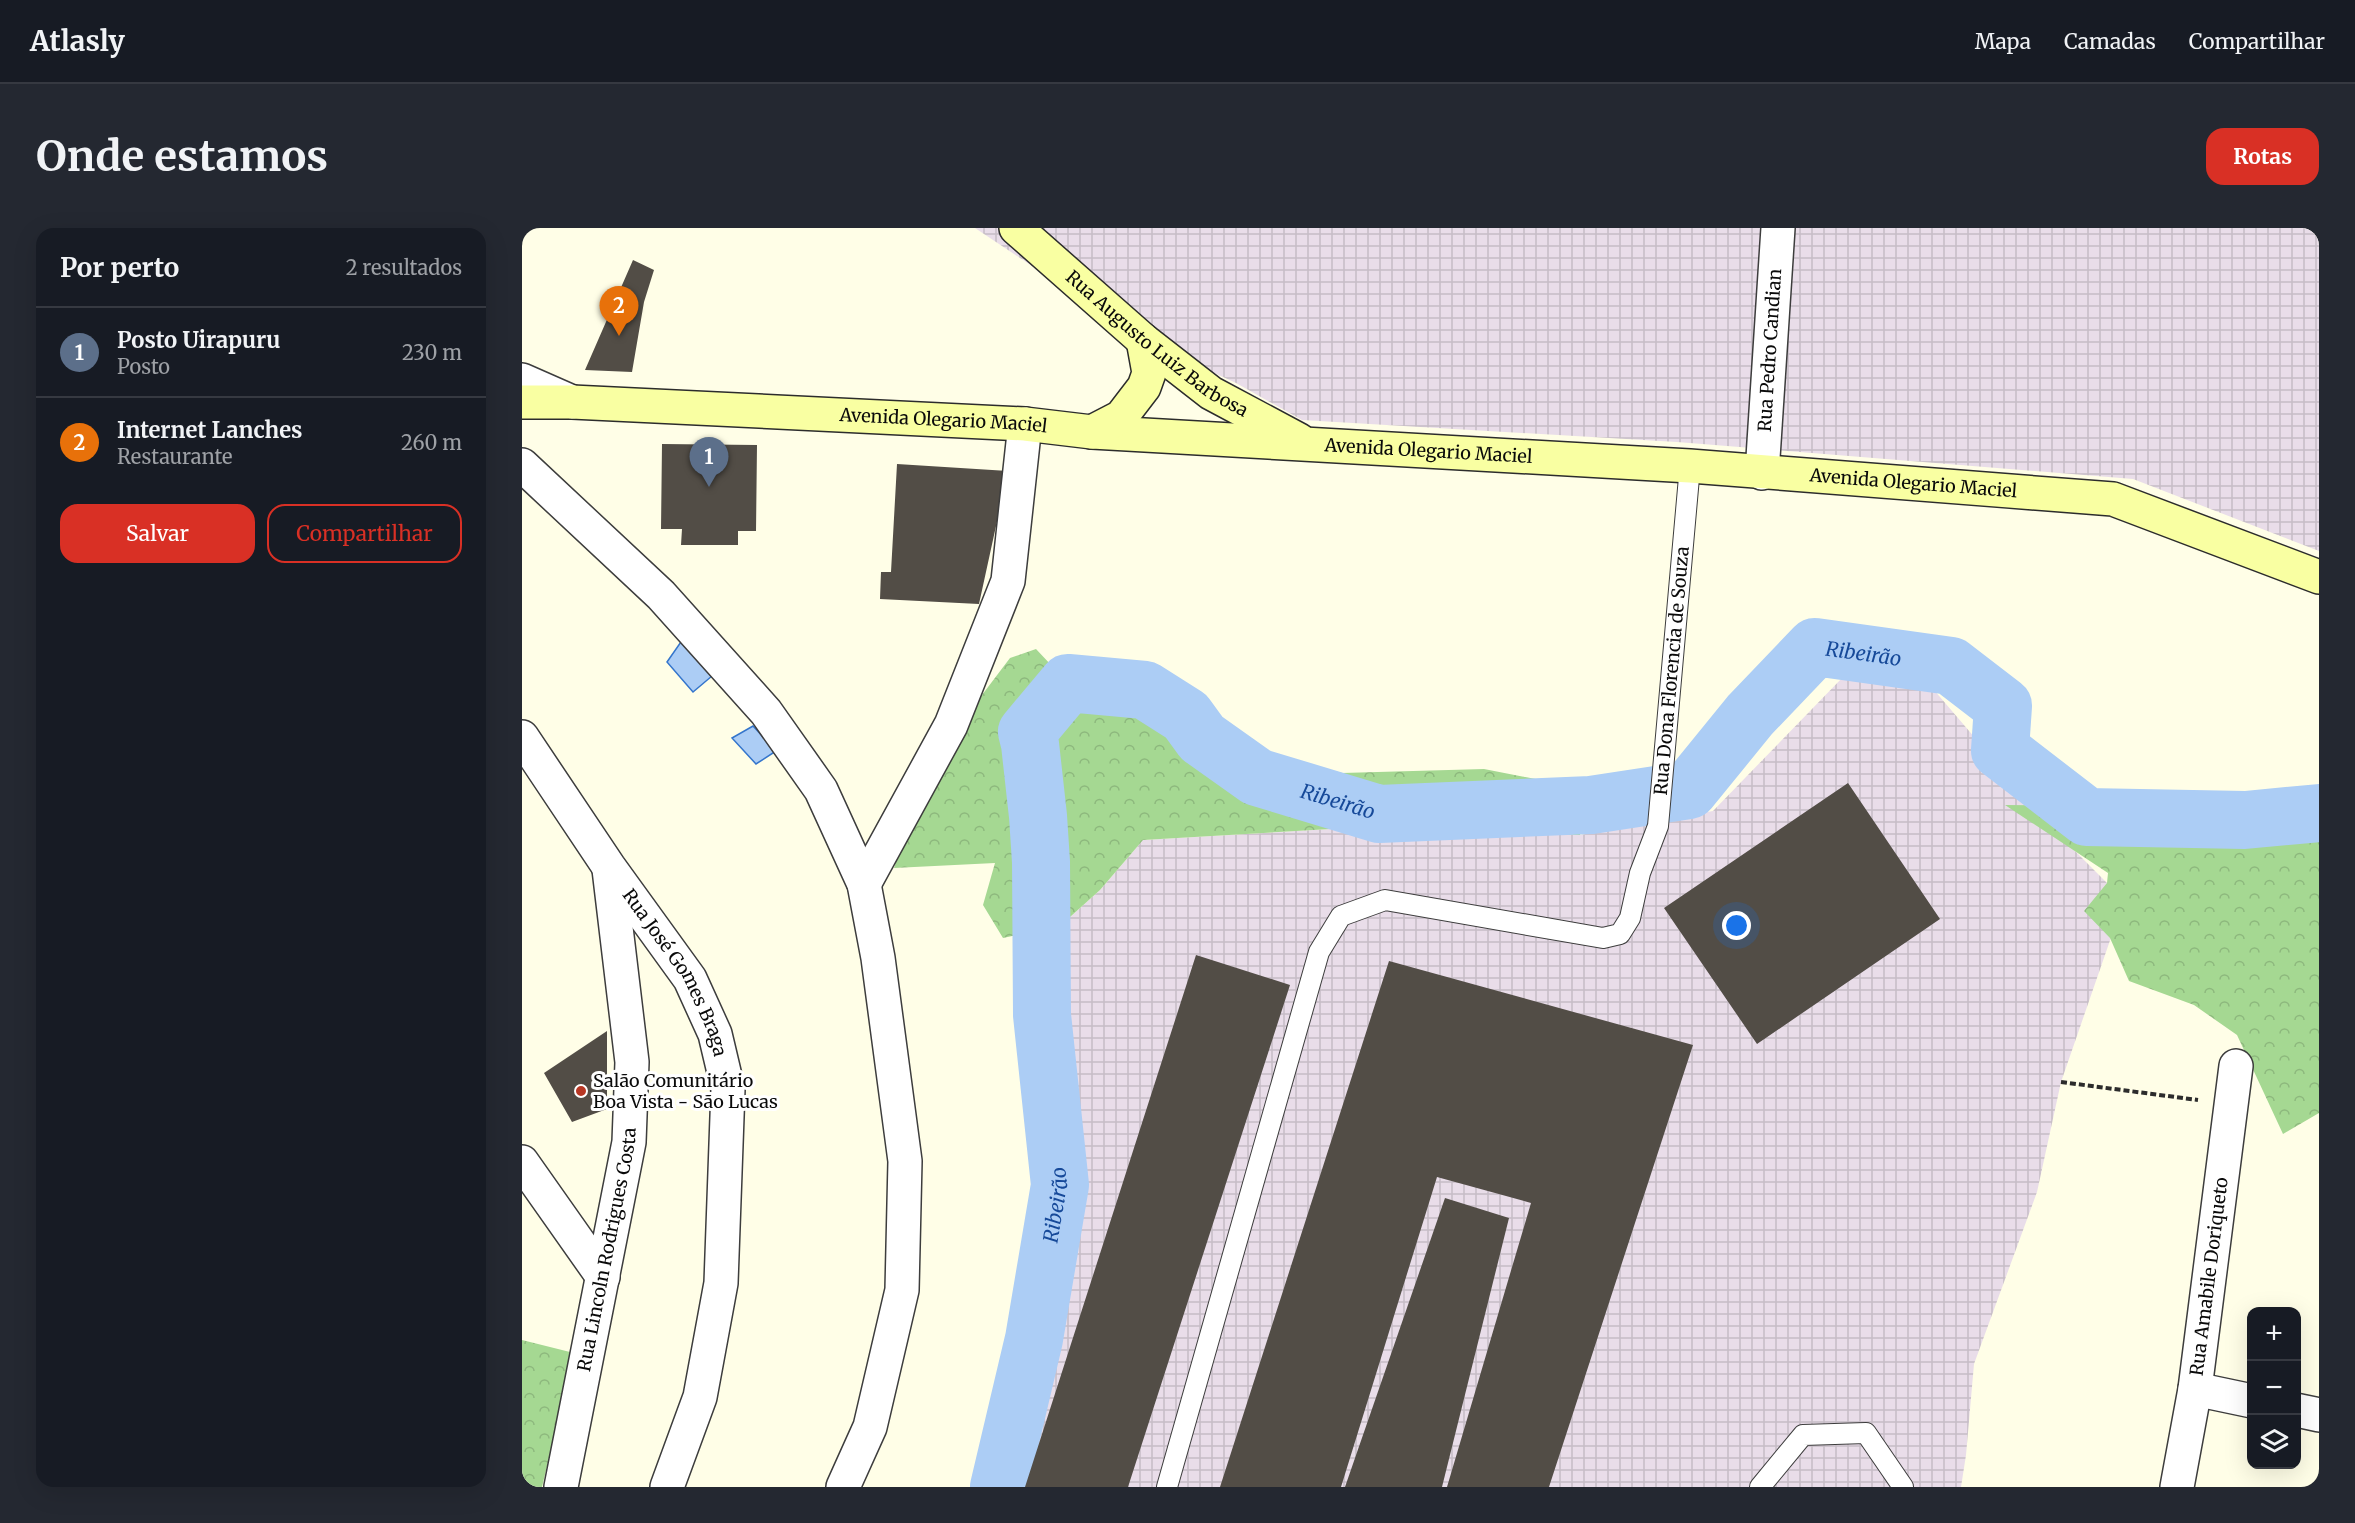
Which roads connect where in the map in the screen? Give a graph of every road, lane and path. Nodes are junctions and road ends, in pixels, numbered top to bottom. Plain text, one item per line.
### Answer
1 (1016, 228) edge
2 (1778, 228) edge
3 (1143, 340) junction
4 (522, 380) edge
5 (522, 402) edge
6 (572, 402) junction
7 (1025, 424) junction
8 (1092, 432) junction
9 (1308, 445) junction
10 (522, 465) edge
11 (1690, 466) junction
12 (1762, 473) junction
13 (2319, 577) edge
14 (522, 737) edge
15 (609, 867) junction
16 (864, 884) junction
17 (2236, 1066) dead end
18 (2061, 1082) dead end
19 (2231, 1105) junction
20 (522, 1162) edge
21 (603, 1277) junction
22 (2195, 1389) junction
23 (2247, 1400) edge
24 (2301, 1411) edge
25 (2319, 1415) edge
26 (561, 1487) edge
27 (668, 1487) edge
28 (843, 1487) edge
29 (1167, 1487) edge
30 (1760, 1487) edge
31 (1903, 1487) edge
32 (2178, 1487) edge

1 - 3 main road, Rua Augusto Luiz Barbosa
2 - 12 street, Rua Pedro Candian
3 - 8 main road
3 - 9 main road, Rua Augusto Luiz Barbosa
4 - 6 street
5 - 6 main road, Avenida Olegario Maciel
6 - 7 main road, Avenida Olegario Maciel
7 - 8 main road, Avenida Olegario Maciel
7 - 16 street
8 - 9 main road, Avenida Olegario Maciel
9 - 11 main road, Avenida Olegario Maciel
10 - 16 street
11 - 12 main road, Avenida Olegario Maciel
11 - 29 lane, Rua Dona Florencia de Souza
12 - 13 main road, Avenida Olegario Maciel
14 - 15 street, Rua José Gomes Braga
15 - 21 street, Rua Lincoln Rodrigues Costa
15 - 27 street, Rua José Gomes Braga
16 - 28 street
17 - 19 street, Rua Amabile Doriqueto
18 - 19 path
19 - 22 street, Rua Amabile Doriqueto
20 - 21 street
21 - 26 street, Rua Lincoln Rodrigues Costa
22 - 23 street
22 - 32 street, Rua Amabile Doriqueto
24 - 25 street
30 - 31 lane

